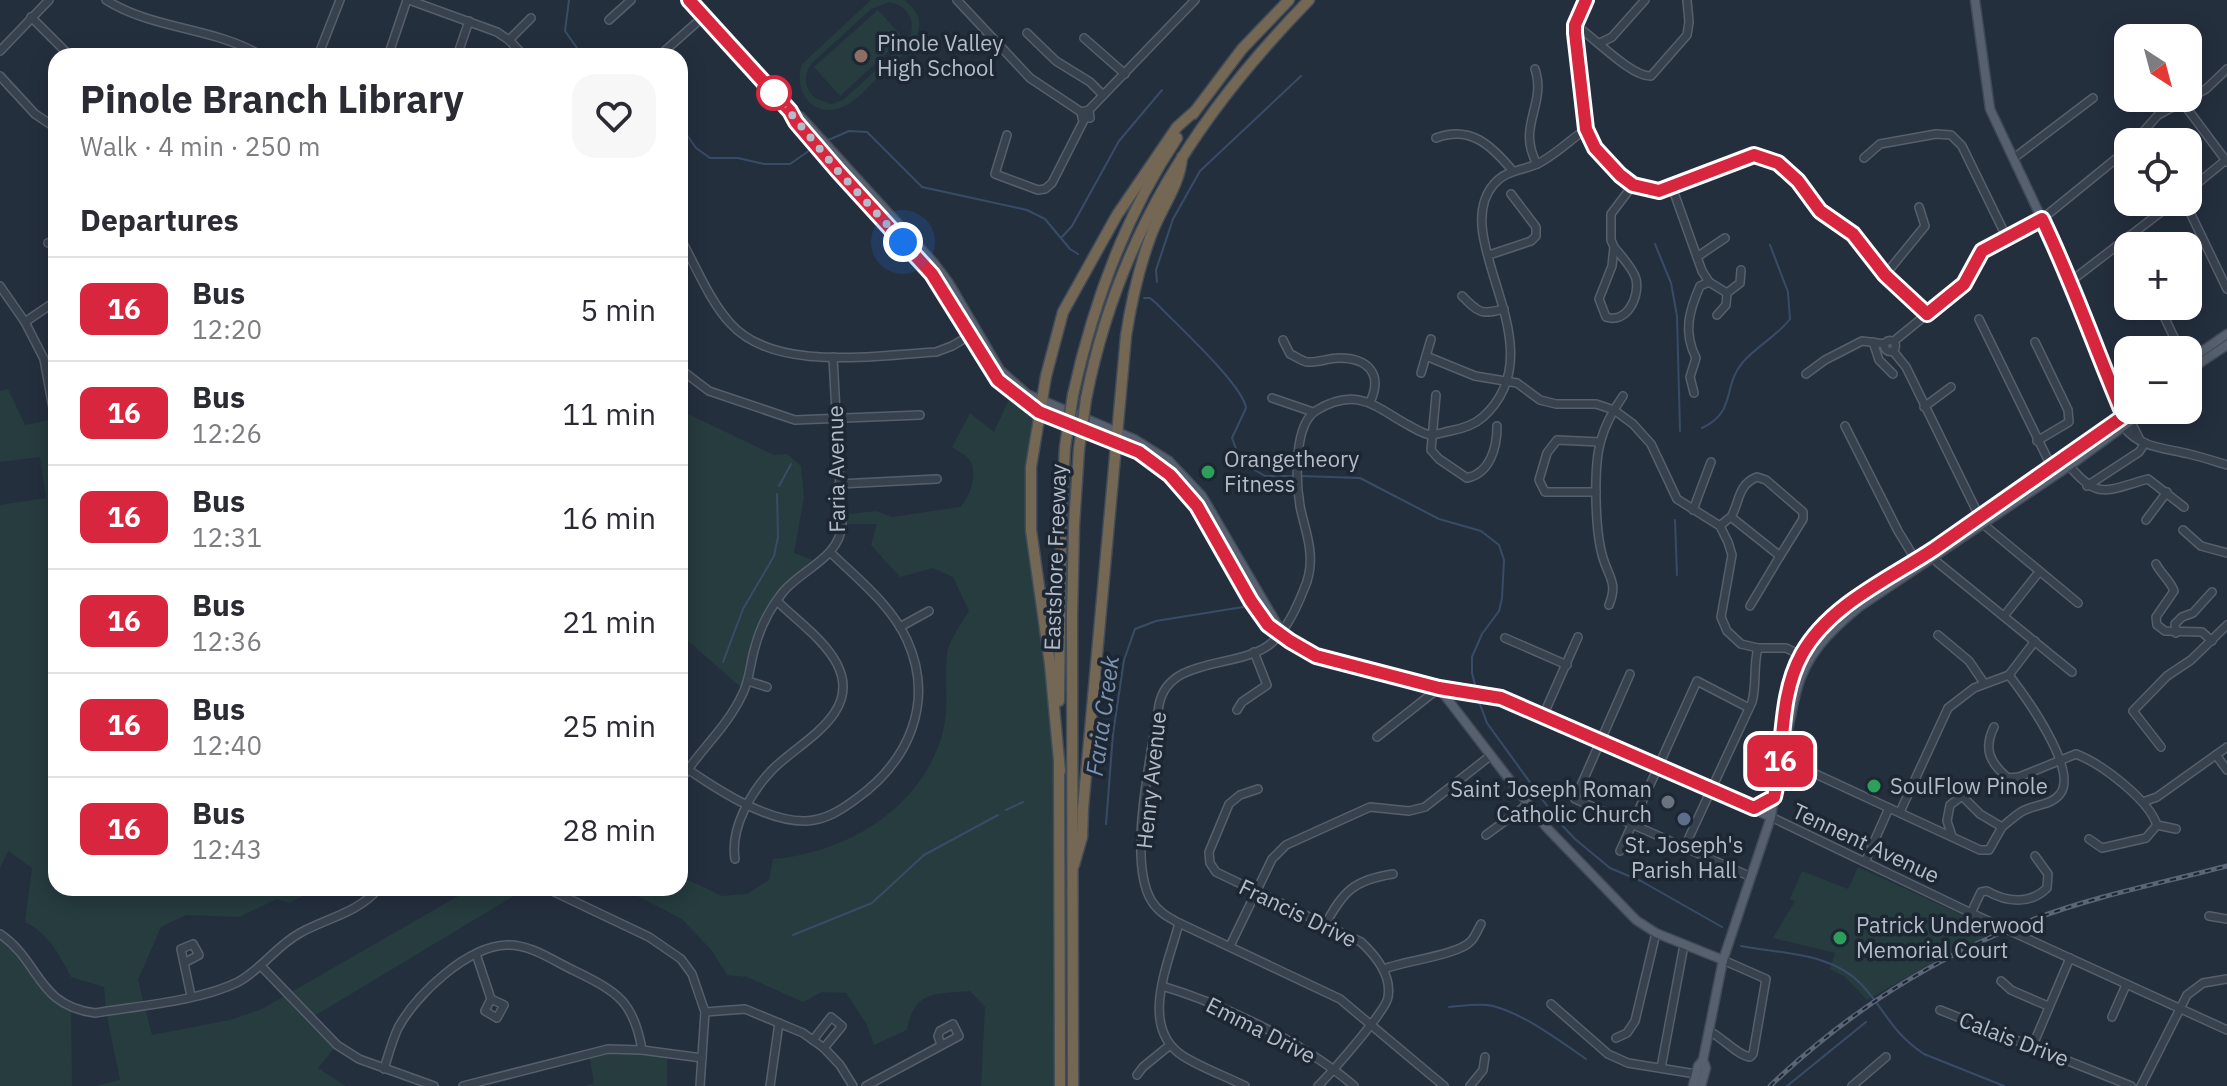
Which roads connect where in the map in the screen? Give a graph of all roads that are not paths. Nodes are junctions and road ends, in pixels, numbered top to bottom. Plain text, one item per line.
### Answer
1 (49, 0) edge
2 (106, 0) edge
3 (340, 0) edge
4 (408, 0) edge
5 (631, 0) edge
6 (689, 0) edge
7 (957, 0) edge
8 (1195, 0) edge
9 (1289, 0) edge
10 (1309, 0) edge
11 (1586, 0) edge
12 (1645, 0) edge
13 (1687, 0) edge
14 (1975, 0) edge
15 (704, 16) junction
16 (31, 17) junction
17 (531, 18) dead end
18 (609, 20) dead end
19 (469, 21) junction
20 (1575, 25) junction
21 (1027, 33) dead end
22 (1592, 37) junction
23 (1084, 38) dead end
24 (509, 40) junction
25 (1576, 40) junction
26 (1600, 43) junction
27 (62, 48) edge
28 (245, 48) edge
29 (321, 48) edge
30 (391, 48) edge
31 (460, 48) edge
32 (516, 48) edge
33 (668, 48) edge
34 (0, 51) edge
35 (1535, 69) dead end
36 (2227, 69) edge
37 (1125, 74) junction
38 (0, 76) edge
39 (2202, 91) edge
40 (1103, 95) junction
41 (2093, 98) dead end
42 (1195, 111) junction
43 (2164, 112) edge
44 (2190, 112) edge
45 (1085, 114) junction
46 (48, 123) edge
47 (2146, 128) edge
48 (1586, 129) junction
49 (1007, 135) dead end
50 (1436, 138) dead end
51 (1182, 157) junction
52 (1864, 158) dead end
53 (2014, 158) junction
54 (2114, 160) edge
55 (2227, 160) edge
56 (1537, 164) junction
57 (1512, 170) junction
58 (2202, 180) edge
59 (1633, 185) junction
60 (1672, 187) junction
61 (1511, 194) dead end
62 (1919, 207) dead end
63 (2158, 216) edge
64 (2192, 216) edge
65 (2042, 219) junction
66 (2140, 232) edge
67 (2006, 236) junction
68 (1725, 238) dead end
69 (1614, 247) junction
70 (2114, 252) edge
71 (1489, 255) junction
72 (1697, 257) junction
73 (688, 259) edge
74 (1741, 270) dead end
75 (1885, 275) junction
76 (2071, 281) junction
77 (1709, 282) junction
78 (0, 286) edge
79 (2227, 289) edge
80 (1727, 293) junction
81 (1462, 296) dead end
82 (48, 306) edge
83 (1504, 309) junction
84 (1927, 314) junction
85 (1717, 315) dead end
86 (1979, 319) dead end
87 (25, 322) junction
88 (973, 333) junction
89 (2227, 334) edge
90 (1431, 339) dead end
91 (1283, 340) dead end
92 (1873, 342) junction
93 (2035, 342) dead end
94 (1891, 345) junction
95 (2227, 345) edge
96 (2202, 351) edge
97 (1426, 356) junction
98 (833, 357) junction
99 (2202, 362) edge
100 (1421, 373) dead end
101 (1806, 374) dead end
102 (1893, 374) dead end
103 (688, 376) edge
104 (1506, 379) junction
105 (48, 381) edge
106 (1951, 387) dead end
107 (2113, 390) edge
108 (1694, 393) dead end
109 (1436, 395) dead end
110 (1623, 396) dead end
111 (1272, 398) dead end
112 (1370, 402) junction
113 (1040, 406) junction
114 (1924, 407) junction
115 (1614, 410) junction
116 (1313, 412) junction
117 (920, 415) dead end
118 (836, 419) junction
119 (2123, 424) edge
120 (2127, 424) edge
121 (1497, 426) dead end
122 (1845, 426) dead end
123 (1430, 435) junction
124 (1118, 438) junction
125 (2037, 441) junction
126 (2143, 441) junction
127 (1600, 442) junction
128 (1711, 462) dead end
129 (2066, 462) junction
130 (2227, 465) edge
131 (2053, 471) junction
132 (937, 479) dead end
133 (839, 484) junction
134 (2087, 486) junction
135 (1596, 492) junction
136 (2167, 492) junction
137 (2184, 507) dead end
138 (1693, 510) junction
139 (1731, 517) junction
140 (2146, 520) dead end
141 (1981, 521) junction
142 (1720, 526) junction
143 (2183, 530) dead end
144 (831, 553) junction
145 (2227, 553) edge
146 (1932, 554) junction
147 (1780, 556) junction
148 (1918, 564) junction
149 (2156, 564) dead end
150 (2039, 572) junction
151 (2212, 592) dead end
152 (777, 601) junction
153 (2078, 603) dead end
154 (1609, 605) dead end
155 (1750, 606) dead end
156 (929, 611) dead end
157 (2004, 616) junction
158 (2227, 625) edge
159 (900, 627) junction
160 (1282, 632) junction
161 (2176, 633) junction
162 (1938, 635) dead end
163 (1578, 637) dead end
164 (1505, 638) dead end
165 (2035, 641) junction
166 (2212, 641) junction
167 (1758, 648) junction
168 (1254, 652) junction
169 (1805, 657) junction
170 (1567, 665) junction
171 (2072, 672) dead end
172 (1630, 674) dead end
173 (2009, 675) junction
174 (748, 681) junction
175 (1984, 683) junction
176 (767, 687) dead end
177 (1439, 688) junction
178 (1478, 695) junction
179 (1751, 705) junction
180 (1237, 710) dead end
181 (1460, 716) junction
182 (1543, 716) junction
183 (1994, 727) dead end
184 (1377, 737) dead end
185 (1600, 741) junction
186 (2161, 747) dead end
187 (2227, 747) edge
188 (2216, 755) junction
189 (1490, 756) junction
190 (1781, 758) junction
191 (2060, 759) junction
192 (1657, 766) junction
193 (688, 769) joint
194 (2227, 770) edge
195 (1060, 771) junction
196 (1258, 789) dead end
197 (1712, 791) junction
198 (1774, 797) junction
199 (2143, 802) junction
200 (749, 804) junction
201 (1528, 804) junction
202 (1754, 808) junction
203 (1889, 808) junction
204 (1900, 812) junction
205 (1771, 817) junction
206 (1632, 825) junction
207 (2157, 825) junction
208 (2002, 827) junction
209 (2176, 829) dead end
210 (1486, 835) dead end
211 (1952, 836) junction
212 (2089, 839) dead end
213 (1685, 846) junction
214 (1620, 851) dead end
215 (2035, 856) dead end
216 (735, 859) dead end
217 (1865, 862) junction
218 (1074, 865) junction
219 (1393, 874) dead end
220 (1749, 876) junction
221 (1255, 892) junction
222 (369, 896) edge
223 (562, 896) edge
224 (1971, 913) junction
225 (2209, 916) dead end
226 (2227, 919) edge
227 (1179, 923) junction
228 (1481, 924) dead end
229 (1325, 925) junction
230 (1656, 933) junction
231 (0, 934) edge
232 (1684, 945) junction
233 (1230, 946) junction
234 (476, 954) junction
235 (2070, 958) junction
236 (1723, 960) junction
237 (184, 963) dead end
238 (261, 966) junction
239 (1384, 969) junction
240 (2227, 979) edge
241 (2001, 981) dead end
242 (2126, 985) junction
243 (1162, 986) junction
244 (191, 996) junction
245 (491, 999) dead end
246 (1551, 1004) dead end
247 (2048, 1006) junction
248 (1940, 1010) dead end
249 (2181, 1010) junction
250 (705, 1012) junction
251 (2112, 1017) dead end
252 (779, 1023) junction
253 (1371, 1023) junction
254 (2227, 1030) edge
255 (1709, 1031) junction
256 (1616, 1038) dead end
257 (813, 1040) junction
258 (941, 1045) dead end
259 (1170, 1045) junction
260 (2033, 1045) junction
261 (824, 1048) junction
262 (642, 1050) junction
263 (1485, 1057) dead end
264 (1886, 1057) dead end
265 (702, 1058) junction
266 (1703, 1060) junction
267 (1661, 1068) junction
268 (384, 1069) junction
269 (1335, 1069) junction
270 (1696, 1074) junction
271 (1137, 1075) dead end
272 (1862, 1083) edge
273 (434, 1086) edge
274 (463, 1086) edge
275 (700, 1086) edge
276 (770, 1086) edge
277 (853, 1086) edge
278 (866, 1086) edge
279 (1060, 1086) edge
280 (1073, 1086) edge
281 (1245, 1086) edge
282 (1318, 1086) edge
283 (1354, 1086) edge
284 (1444, 1086) edge
285 (1470, 1086) edge
286 (1693, 1086) edge
287 (1701, 1086) edge
288 (1852, 1086) edge
289 (2131, 1086) edge
290 (2141, 1086) edge

1 - 16 street
2 - 28 street
3 - 29 street
4 - 19 street
4 - 30 street
5 - 18 street
6 - 15 main road, Tennent Avenue
7 - 45 street
8 - 37 street
9 - 42 highway, Eastshore Freeway
10 - 51 highway, Eastshore Freeway
11 - 20 street
12 - 26 street
13 - 26 street
14 - 53 main road
15 - 33 street
15 - 88 main road, Tennent Avenue
16 - 27 street
16 - 34 street
17 - 24 street
19 - 24 street
19 - 31 street
20 - 22 street
20 - 25 street
21 - 40 street
22 - 25 street
22 - 26 street
23 - 37 street
24 - 32 street
25 - 48 street
35 - 56 street
36 - 39 street
37 - 40 street
38 - 46 street
40 - 45 street
41 - 53 street
42 - 113 highway
42 - 195 highway, Eastshore Freeway, bridge
43 - 47 street
44 - 55 street
45 - 49 street
48 - 56 street
48 - 59 street
50 - 57 street
51 - 124 highway
51 - 218 highway, Eastshore Freeway, bridge
52 - 67 street
53 - 65 main road
54 - 65 street
55 - 58 street
56 - 57 street
57 - 71 street
59 - 60 street
59 - 69 street
60 - 72 street
60 - 75 street
61 - 71 street
62 - 75 street
63 - 66 street
64 - 79 street
65 - 67 street
65 - 76 main road
67 - 84 street
68 - 72 street
69 - 69 street
70 - 76 street
71 - 83 street
72 - 77 street
73 - 98 street
74 - 80 street
75 - 84 street
76 - 107 main road
77 - 80 street
77 - 108 street
78 - 87 street
80 - 85 street
81 - 83 street
82 - 87 street
83 - 104 street
84 - 94 street
86 - 125 street
87 - 105 street
88 - 98 street
88 - 113 main road, Tennent Avenue
89 - 96 main road
90 - 97 street
91 - 112 street
92 - 94 street
92 - 101 street
92 - 102 street
93 - 125 street
94 - 114 street
95 - 99 main road
97 - 100 street
97 - 104 street
98 - 118 street, Faria Avenue
103 - 118 street
104 - 115 street
104 - 123 street
106 - 114 street
109 - 123 street
110 - 115 street
111 - 116 street
112 - 116 street
112 - 123 street
113 - 124 main road, Tennent Avenue
113 - 195 highway
114 - 141 street
115 - 127 street
115 - 138 street
116 - 160 street, Henry Avenue
117 - 118 street
118 - 133 street, Faria Avenue
119 - 129 main road
120 - 126 street
121 - 123 street
122 - 148 street
124 - 160 main road, Tennent Avenue
124 - 218 highway
125 - 131 street
126 - 130 street
126 - 134 street
127 - 135 street
127 - 135 street
128 - 138 street
129 - 131 main road
129 - 134 street
131 - 141 main road
132 - 133 street
133 - 144 street, Faria Avenue
134 - 136 street
135 - 154 street
136 - 137 street
136 - 140 street
138 - 142 street
139 - 142 street
139 - 147 street
139 - 147 street
141 - 146 main road
141 - 150 street
142 - 167 street
143 - 145 street
144 - 152 street, Faria Avenue
144 - 159 street
146 - 148 main road
146 - 157 street
147 - 155 street
148 - 169 main road
149 - 161 street
150 - 153 street
150 - 157 street
151 - 161 street
152 - 174 street, Faria Avenue
152 - 200 street
156 - 159 street
157 - 165 street
158 - 166 street
159 - 200 street
160 - 168 street, Henry Avenue
160 - 177 main road, Tennent Avenue
161 - 166 street
162 - 175 street
163 - 170 street
164 - 170 street
165 - 171 street
165 - 173 street
166 - 186 street
167 - 169 street
167 - 179 street
168 - 180 street
168 - 227 street, Henry Avenue
169 - 190 main road
170 - 182 street
172 - 185 street
173 - 175 street
173 - 191 street
174 - 176 street
174 - 193 street, Faria Avenue
175 - 204 street
177 - 178 main road, Tennent Avenue
177 - 181 main road
177 - 184 street
178 - 181 main road
178 - 182 main road, Tennent Avenue
179 - 192 street
179 - 197 street
181 - 189 main road
182 - 185 main road, Tennent Avenue
183 - 191 street
185 - 192 main road, Tennent Avenue
185 - 206 street
187 - 188 street
188 - 194 street
188 - 199 street
189 - 201 main road
189 - 221 street
190 - 198 main road
190 - 203 street
191 - 199 street
191 - 208 street
192 - 197 main road, Tennent Avenue
192 - 206 street
193 - 200 street
195 - 279 highway, Eastshore Freeway
196 - 221 street, Francis Drive
197 - 202 main road, Tennent Avenue
197 - 213 street
198 - 202 main road
198 - 205 main road
199 - 207 street
200 - 216 street
201 - 210 street
201 - 230 main road
202 - 205 main road, Tennent Avenue
203 - 204 street
203 - 217 street
204 - 211 street
205 - 217 street, Tennent Avenue
205 - 220 main road
206 - 213 street
206 - 214 street
207 - 209 street
207 - 212 street
208 - 211 street
208 - 211 street
213 - 220 street
215 - 224 street
217 - 224 street, Tennent Avenue
218 - 280 highway, Eastshore Freeway
219 - 229 street
220 - 236 main road
221 - 229 street, Francis Drive
221 - 233 street
222 - 238 street
223 - 250 street
224 - 235 street, Tennent Avenue
225 - 226 street
227 - 233 street, Henry Avenue
227 - 243 street
228 - 239 street
229 - 239 street, Francis Drive
230 - 232 main road
230 - 256 street
231 - 244 street
232 - 236 main road
232 - 267 street
233 - 253 street, Henry Avenue
234 - 245 street
234 - 262 street
234 - 268 street
235 - 242 street, Tennent Avenue
235 - 247 street
236 - 255 main road
236 - 255 street
237 - 244 street
238 - 244 street
238 - 268 street
239 - 253 street
240 - 249 street
241 - 247 street
242 - 249 street, Tennent Avenue
242 - 251 street
243 - 259 street
243 - 269 street, Emma Drive
246 - 267 street
247 - 260 street
248 - 260 street, Calais Drive
249 - 254 street, Tennent Avenue
249 - 290 street
250 - 252 street
250 - 265 street
252 - 257 street
252 - 276 street
253 - 269 street
253 - 284 street, Henry Avenue
255 - 266 main road
257 - 261 street
257 - 261 street
258 - 278 street
259 - 271 street
259 - 281 street
260 - 289 street, Calais Drive
261 - 277 street
262 - 265 street
262 - 274 street
263 - 285 street
264 - 272 street
265 - 275 street
266 - 270 main road
266 - 287 main road
267 - 270 street
268 - 273 street
269 - 282 street
269 - 283 street, Emma Drive
270 - 286 main road
272 - 288 street

